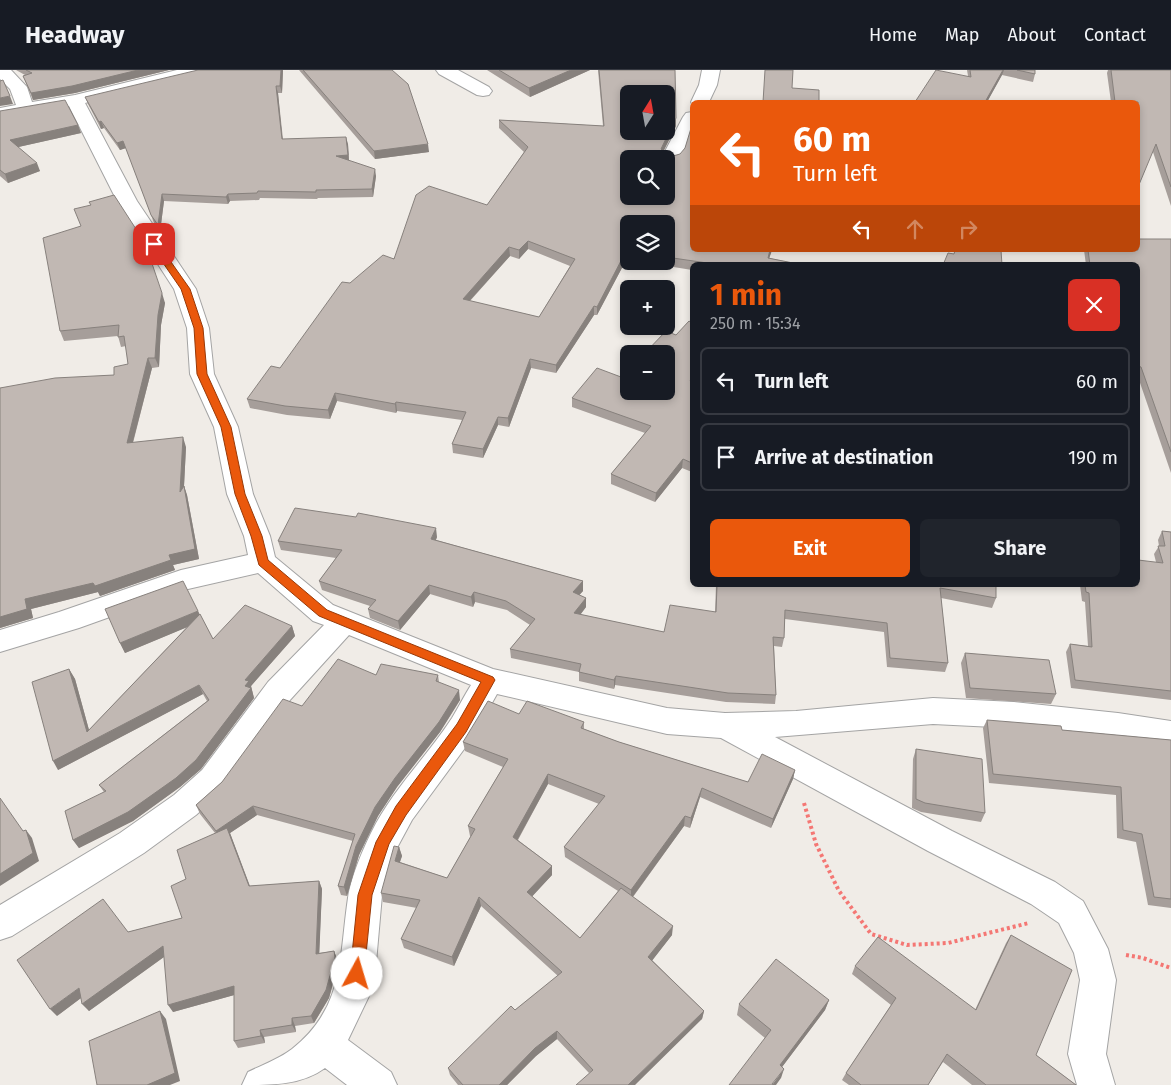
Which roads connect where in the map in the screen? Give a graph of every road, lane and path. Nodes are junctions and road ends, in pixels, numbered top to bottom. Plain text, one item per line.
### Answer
1 (0, 70) edge
2 (198, 70) edge
3 (445, 70) edge
4 (711, 70) edge
5 (483, 91) dead end
6 (75, 100) junction
7 (701, 100) edge
8 (26, 109) junction
9 (0, 113) edge
10 (690, 122) edge
11 (675, 151) edge
12 (263, 562) junction
13 (345, 620) junction
14 (0, 641) edge
15 (489, 680) junction
16 (725, 726) junction
17 (1171, 734) edge
18 (786, 758) junction
19 (1071, 912) junction
20 (0, 924) edge
21 (1091, 949) junction
22 (1171, 968) edge
23 (323, 1044) junction
24 (261, 1085) edge
25 (378, 1085) edge
26 (1096, 1085) edge

1 - 8 street
2 - 6 street
3 - 5 street
4 - 7 street
6 - 8 street
6 - 12 street
8 - 9 street
10 - 11 street
12 - 13 street
12 - 14 street
13 - 15 street
13 - 20 street
15 - 16 street
15 - 23 street
16 - 17 street
16 - 18 street
18 - 19 street
18 - 19 path
19 - 21 street
21 - 22 path
21 - 26 street
23 - 24 street
23 - 25 street

